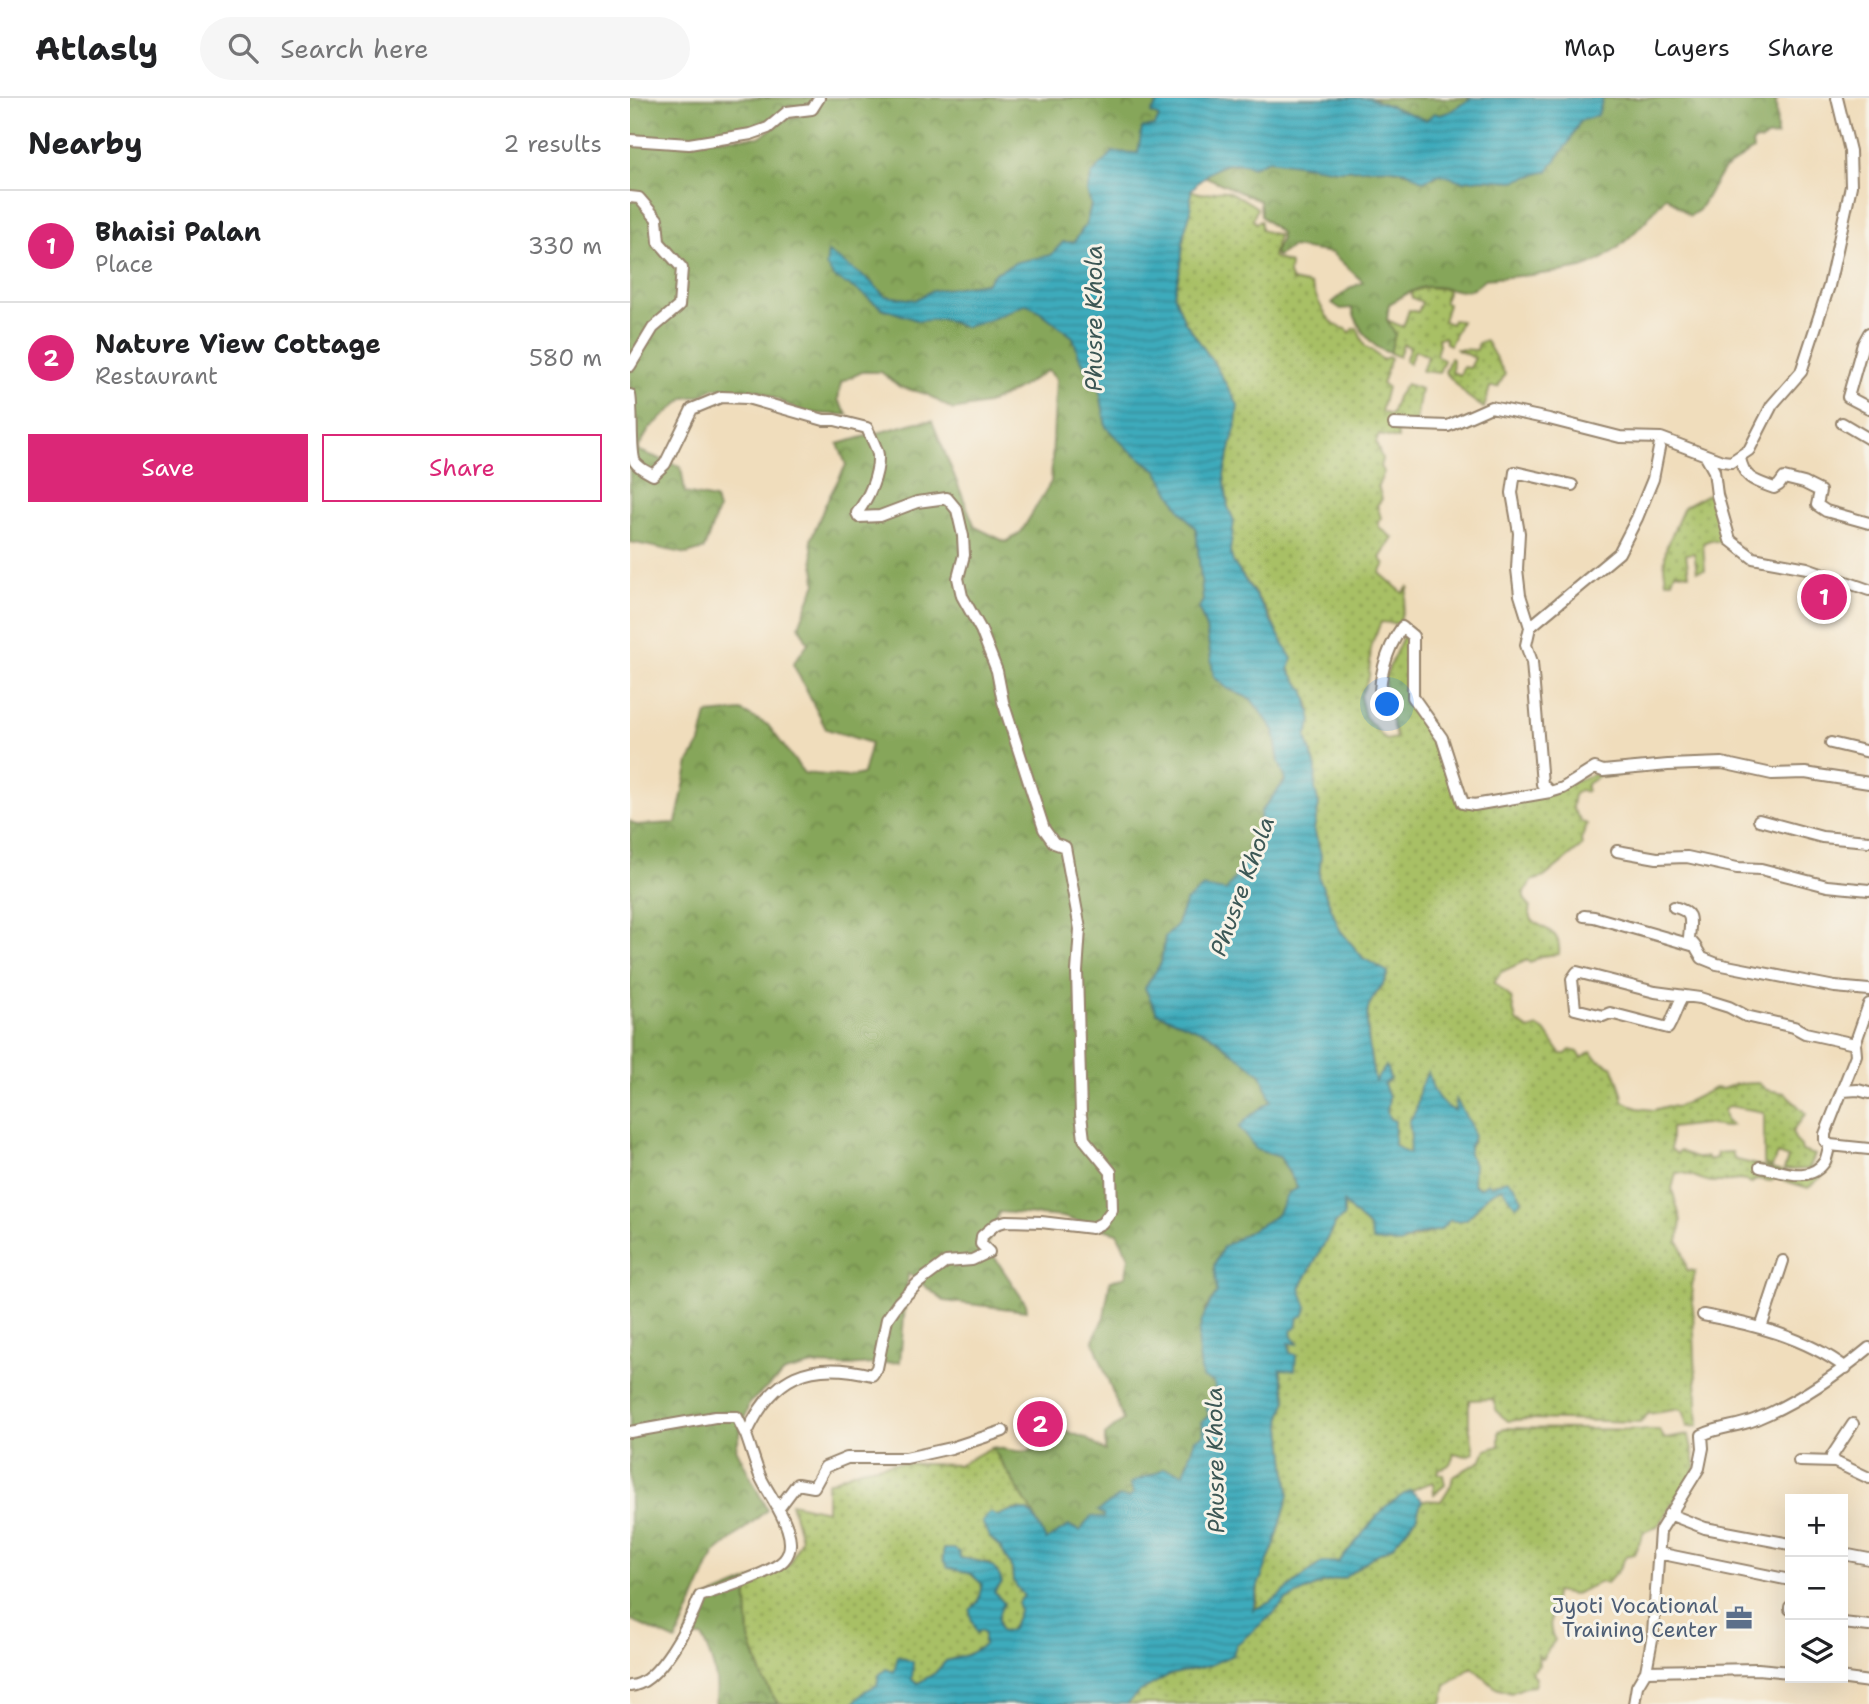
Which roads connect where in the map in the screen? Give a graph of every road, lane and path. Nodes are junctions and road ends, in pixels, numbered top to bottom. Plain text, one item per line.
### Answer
1 (819, 98) edge
2 (1837, 98) edge
3 (630, 140) edge
4 (630, 197) edge
5 (1869, 334) edge
6 (630, 366) edge
7 (630, 395) edge
8 (1869, 408) edge
9 (1842, 423) dead end
10 (1394, 424) dead end
11 (1661, 438) junction
12 (1869, 439) edge
13 (1704, 455) junction
14 (1740, 458) junction
15 (1572, 485) dead end
16 (1869, 523) edge
17 (1869, 590) edge
18 (1530, 627) junction
19 (1381, 709) dead end
20 (1831, 743) dead end
21 (1869, 752) edge
22 (1869, 783) edge
23 (1550, 792) junction
24 (1759, 820) dead end
25 (1869, 841) edge
26 (1617, 850) dead end
27 (1869, 890) edge
28 (1674, 907) dead end
29 (1584, 916) dead end
30 (1695, 946) junction
31 (1869, 990) edge
32 (1683, 996) junction
33 (1869, 1004) edge
34 (1856, 1044) junction
35 (1842, 1091) junction
36 (1869, 1093) edge
37 (1830, 1145) junction
38 (1869, 1149) edge
39 (1760, 1167) dead end
40 (1783, 1261) dead end
41 (1703, 1315) dead end
42 (1761, 1328) junction
43 (1869, 1348) edge
44 (1846, 1368) junction
45 (1853, 1424) dead end
46 (1003, 1430) dead end
47 (630, 1432) edge
48 (746, 1435) junction
49 (1799, 1461) dead end
50 (1835, 1462) junction
51 (1869, 1478) edge
52 (779, 1508) junction
53 (1669, 1514) junction
54 (1785, 1543) edge
55 (1658, 1553) junction
56 (1848, 1555) edge
57 (1869, 1559) edge
58 (1785, 1579) edge
59 (1848, 1624) edge
60 (1869, 1626) edge
61 (1646, 1671) junction
62 (1785, 1672) edge
63 (1848, 1679) edge
64 (1869, 1682) edge
65 (630, 1686) edge
66 (1634, 1704) edge

1 - 3 street
2 - 14 street
4 - 6 street
5 - 8 street
7 - 48 street
9 - 12 street
10 - 11 street
11 - 13 street
11 - 18 street
13 - 14 street
13 - 17 street
14 - 16 street
15 - 18 street
18 - 23 street
19 - 23 street
20 - 21 street
22 - 23 street
24 - 25 street
26 - 27 street
28 - 30 street
29 - 30 street
30 - 31 street
32 - 32 street
32 - 34 street
33 - 34 street
34 - 35 street
35 - 36 street
35 - 37 street
37 - 38 street
37 - 39 street
40 - 42 street
41 - 42 street
42 - 44 street
43 - 44 street
44 - 53 street
45 - 50 street
46 - 52 street
47 - 48 street
48 - 52 street
49 - 50 street
50 - 51 street
52 - 65 street
53 - 54 street
53 - 55 street
55 - 58 street
55 - 61 street
56 - 57 street
59 - 60 street
61 - 62 street
61 - 66 street
63 - 64 street

